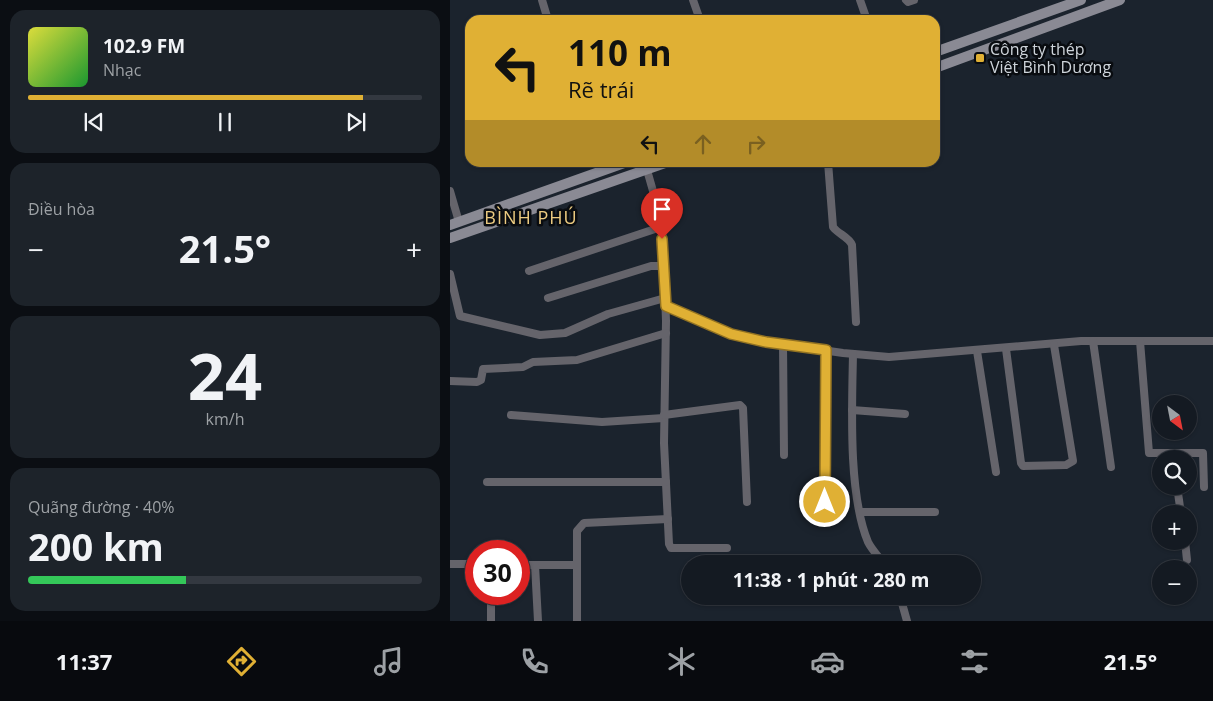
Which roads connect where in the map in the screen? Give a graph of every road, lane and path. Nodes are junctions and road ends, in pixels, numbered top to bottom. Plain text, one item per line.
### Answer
1 (542, 0) edge
2 (693, 0) edge
3 (906, 0) edge
4 (914, 0) edge
5 (1081, 0) edge
6 (1120, 0) edge
7 (863, 1) edge
8 (546, 15) edge
9 (698, 15) edge
10 (865, 15) edge
11 (940, 50) edge
12 (940, 66) edge
13 (598, 167) edge
14 (655, 167) edge
15 (828, 167) edge
16 (647, 170) junction
17 (450, 191) edge
18 (454, 224) edge
19 (661, 227) junction
20 (450, 238) edge
21 (664, 266) junction
22 (529, 271) dead end
23 (450, 274) edge
24 (548, 298) dead end
25 (665, 302) junction
26 (856, 322) dead end
27 (666, 333) junction
28 (1093, 341) junction
29 (1140, 341) junction
30 (1213, 341) edge
31 (783, 344) junction
32 (1054, 344) junction
33 (1006, 349) junction
34 (826, 350) junction
35 (976, 351) junction
36 (853, 354) junction
37 (450, 381) edge
38 (852, 410) junction
39 (905, 414) dead end
40 (511, 415) dead end
41 (664, 417) junction
42 (1152, 453) edge
43 (1197, 454) edge
44 (784, 455) dead end
45 (1111, 467) dead end
46 (996, 472) dead end
47 (487, 482) dead end
48 (666, 482) junction
49 (1204, 486) dead end
50 (747, 502) dead end
51 (825, 502) dead end
52 (860, 512) junction
53 (935, 512) dead end
54 (668, 519) junction
55 (727, 548) dead end
56 (1186, 550) edge
57 (878, 555) edge
58 (1187, 560) dead end
59 (450, 564) edge
60 (465, 564) edge
61 (530, 565) edge
62 (535, 565) junction
63 (575, 565) junction
64 (491, 605) edge
65 (903, 605) edge
66 (491, 621) edge
67 (538, 621) edge
68 (577, 621) edge
69 (907, 621) edge

1 - 8 street
2 - 9 street
3 - 4 street
5 - 11 main road
6 - 12 main road
7 - 10 street
13 - 18 main road
14 - 16 main road
15 - 26 street
16 - 19 street
16 - 20 main road
17 - 18 street
19 - 21 street
19 - 22 street
21 - 24 street
21 - 25 street
23 - 25 street
25 - 27 street
25 - 31 street
27 - 37 street
27 - 41 street
28 - 29 street
28 - 32 street
28 - 45 street
29 - 30 street
29 - 42 street
31 - 34 street
31 - 44 street
32 - 33 street
32 - 33 street
33 - 35 street
34 - 36 street
34 - 51 street
35 - 36 street
35 - 46 street
36 - 38 street
38 - 39 street
38 - 52 street
40 - 41 street
41 - 48 street
41 - 50 street
43 - 49 street
47 - 48 street
48 - 54 street
52 - 53 street
52 - 57 street
54 - 55 street
54 - 63 street
56 - 58 street
59 - 60 street
61 - 62 street
62 - 63 street
62 - 67 street
63 - 68 street
64 - 66 street
65 - 69 street

